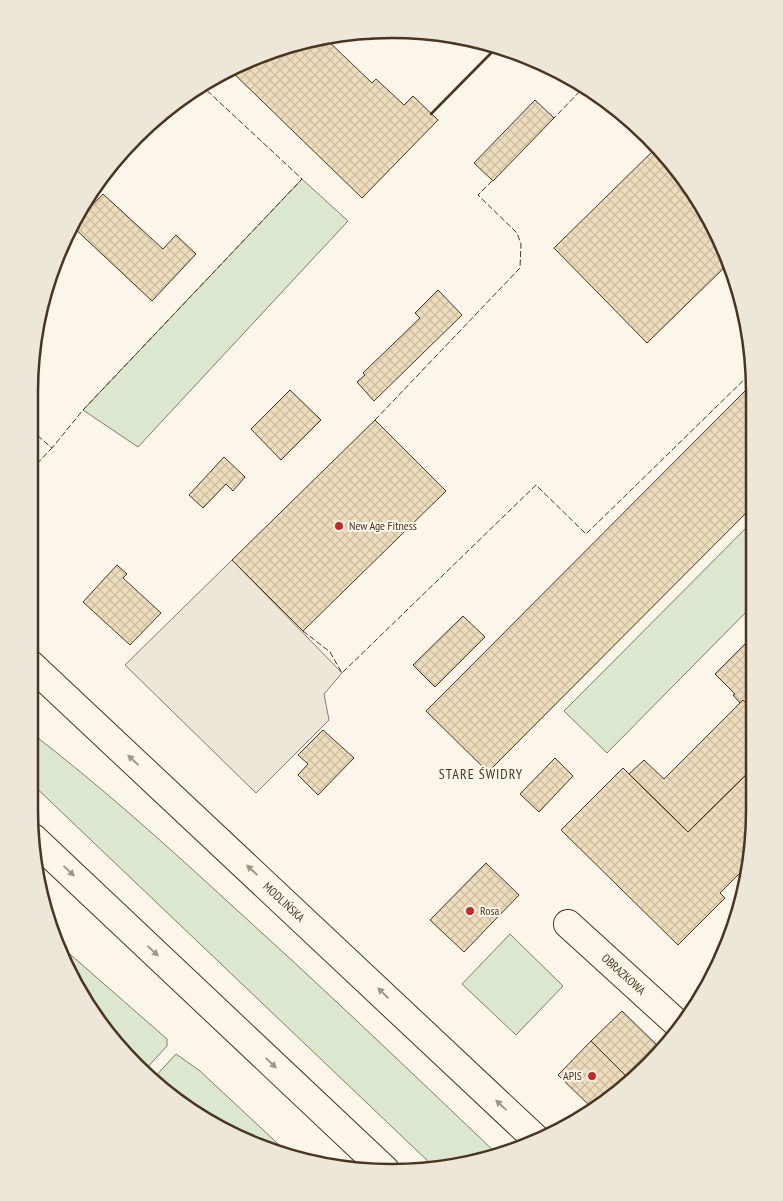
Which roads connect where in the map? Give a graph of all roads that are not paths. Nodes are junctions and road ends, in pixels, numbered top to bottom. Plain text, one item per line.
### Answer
1 (38, 672) edge
2 (39, 844) edge
3 (568, 924) dead end
4 (675, 1021) edge
5 (532, 1135) edge
6 (377, 1163) edge

5 -> 1 main road, MODLIŃSKA
2 -> 6 main road
3 - 4 main road, OBRAZKOWA

